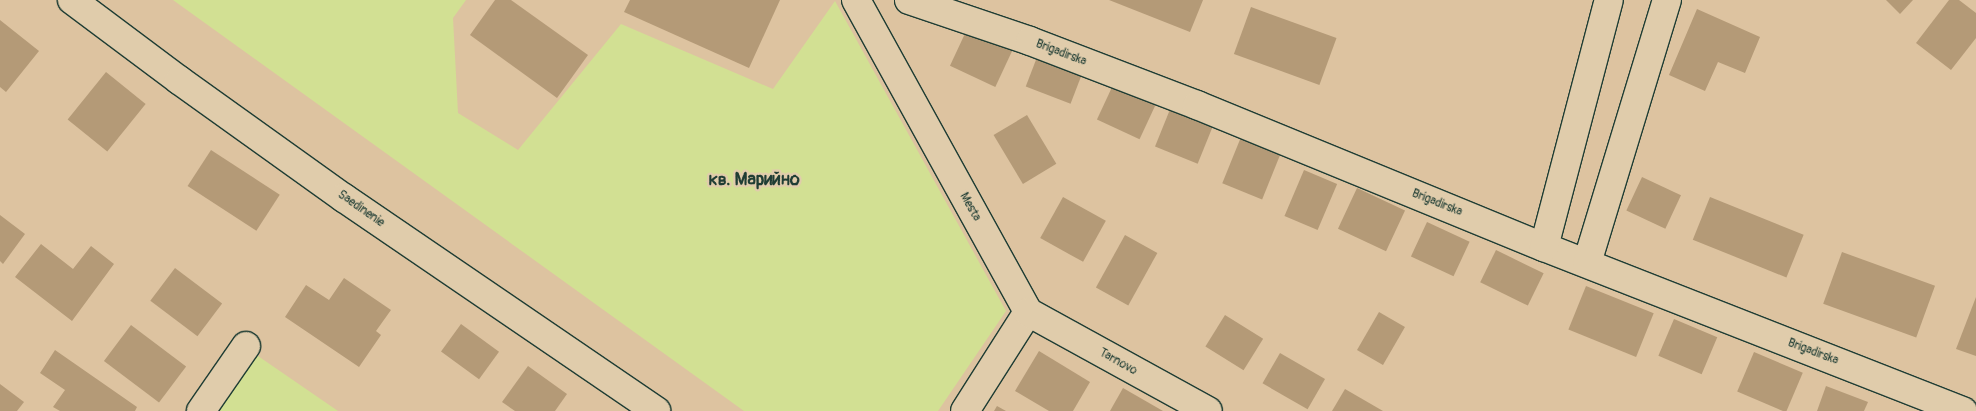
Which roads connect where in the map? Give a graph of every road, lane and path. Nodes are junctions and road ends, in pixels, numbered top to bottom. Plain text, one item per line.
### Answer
1 (72, 0) edge
2 (856, 0) edge
3 (909, 0) edge
4 (1609, 0) edge
5 (1667, 0) edge
6 (1544, 247) junction
7 (1587, 263) junction
8 (1028, 312) junction
9 (246, 346) dead end
10 (1933, 406) edge
11 (201, 411) edge
12 (656, 411) edge
13 (965, 411) edge
14 (1208, 411) edge
15 (1963, 411) edge

1 - 12 street, Saedinenie
2 - 8 street, Mesta
3 - 6 street, Brigadirska
4 - 6 street
5 - 7 street
6 - 7 street, Brigadirska
7 - 10 street, Brigadirska
8 - 13 street
8 - 14 street, Tarnovo
9 - 11 street
10 - 15 street, Brigadirska

